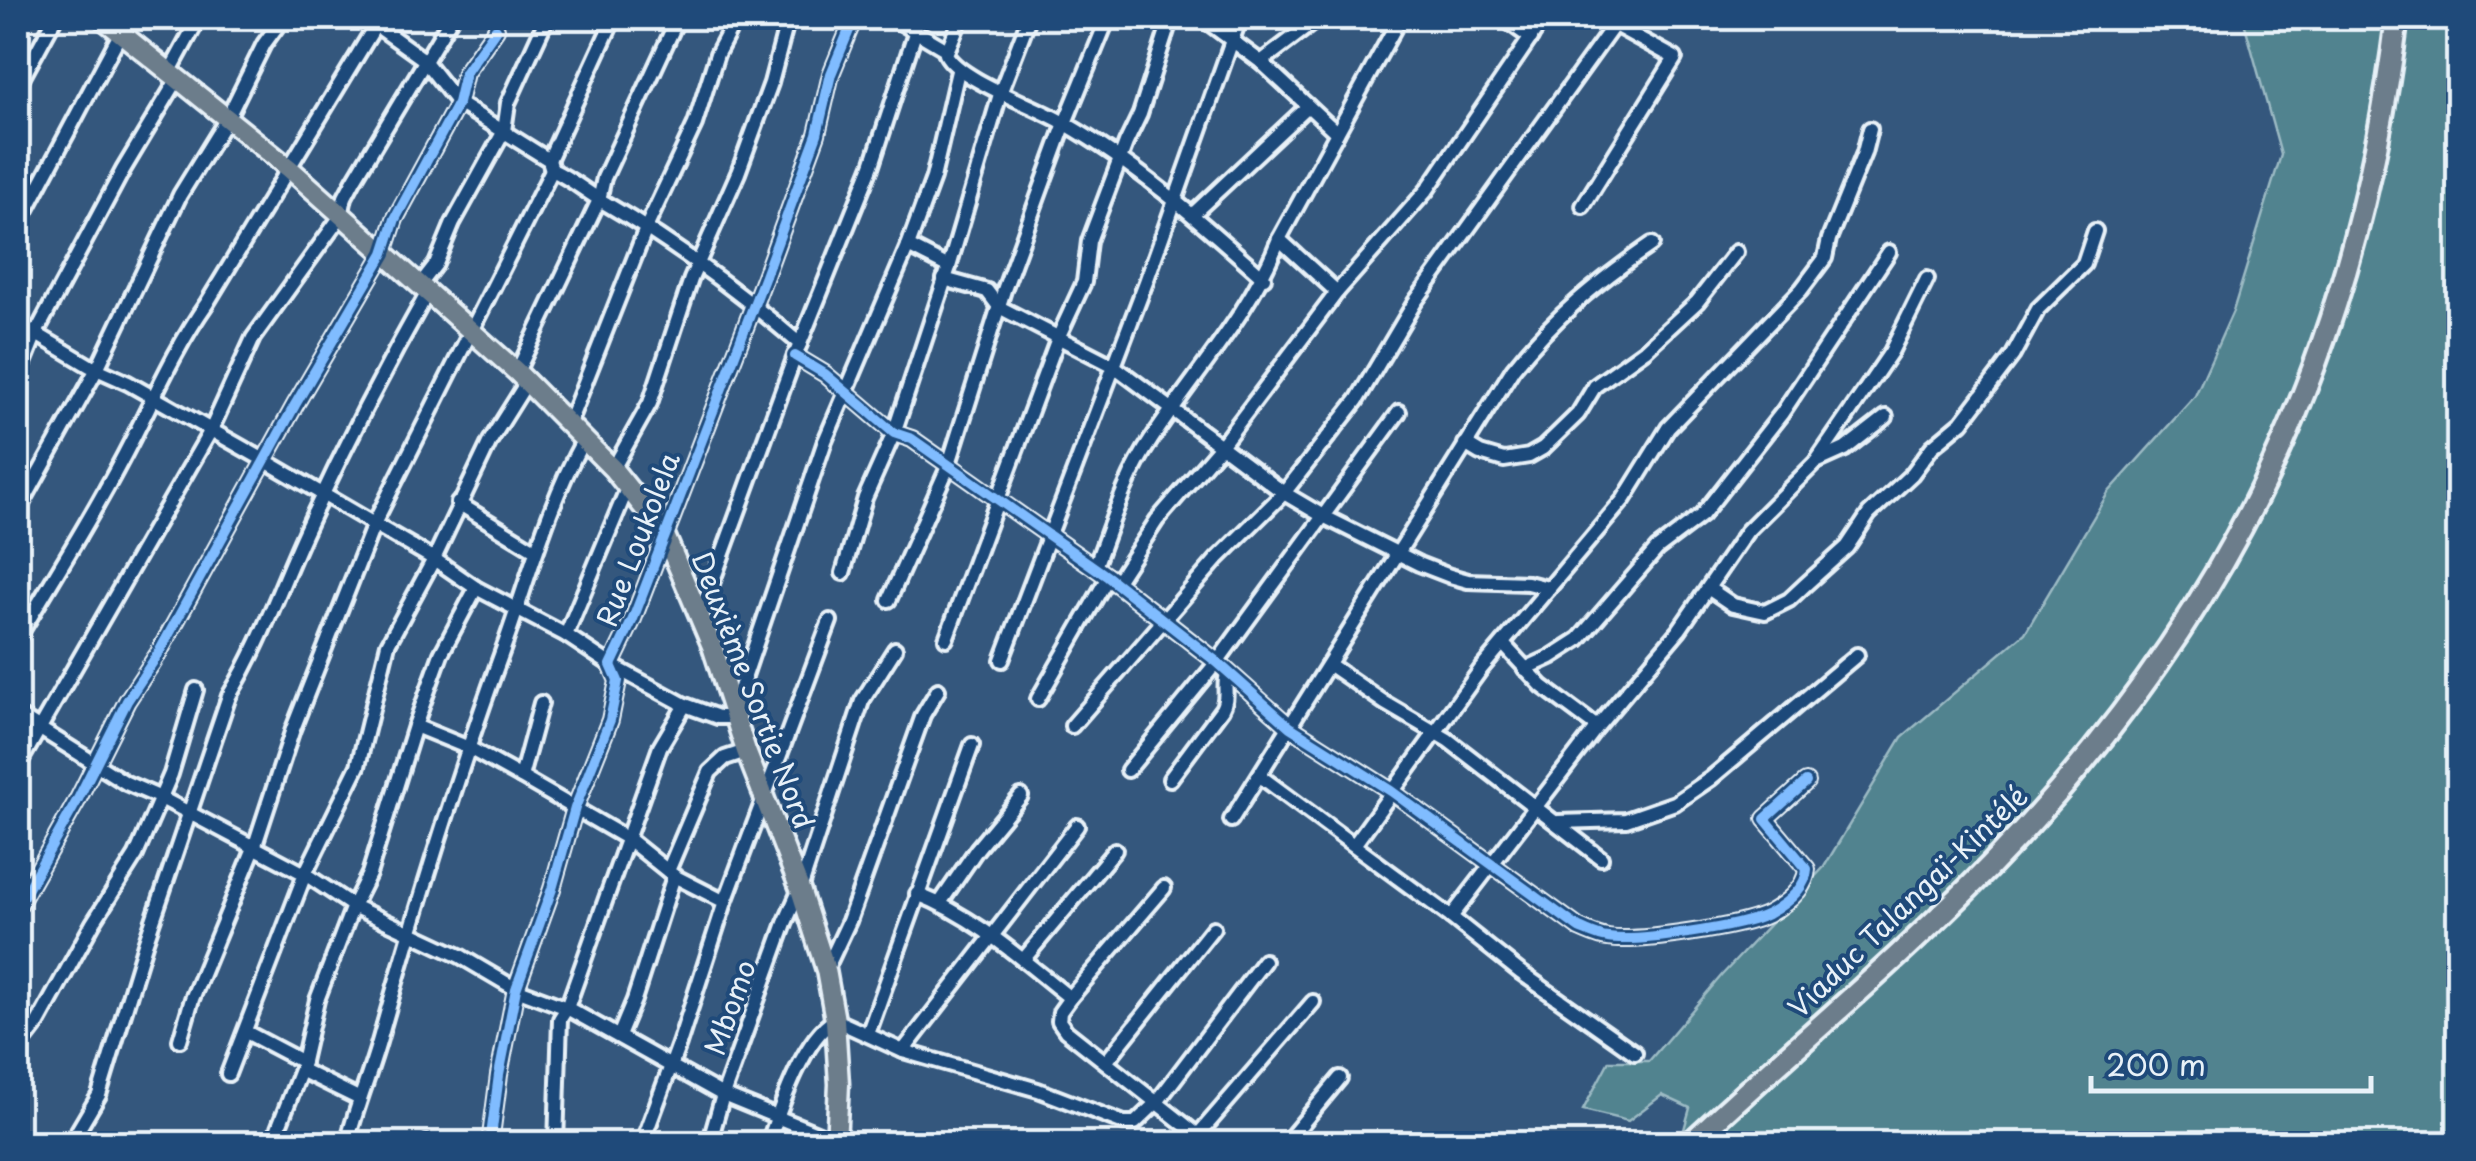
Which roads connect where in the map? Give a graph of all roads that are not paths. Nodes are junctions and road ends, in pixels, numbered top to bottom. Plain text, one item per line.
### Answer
1 (54, 18) edge
2 (199, 18) edge
3 (283, 18) edge
4 (451, 18) edge
5 (547, 18) edge
6 (614, 18) edge
7 (678, 18) edge
8 (736, 18) edge
9 (788, 18) edge
10 (854, 18) edge
11 (892, 18) edge
12 (961, 18) edge
13 (1029, 18) edge
14 (1108, 18) edge
15 (1171, 18) edge
16 (1202, 18) edge
17 (1240, 18) edge
18 (1319, 18) edge
19 (1400, 18) edge
20 (1503, 18) edge
21 (1544, 18) edge
22 (2397, 18) edge
23 (2410, 18) edge
24 (374, 20) edge
25 (1617, 21) edge
26 (114, 24) edge
27 (496, 29) dead end
28 (915, 33) junction
29 (1232, 37) junction
30 (1531, 38) junction
31 (947, 50) junction
32 (424, 60) junction
33 (1262, 62) junction
34 (958, 71) junction
35 (173, 76) junction
36 (18, 86) edge
37 (1001, 90) junction
38 (458, 102) junction
39 (1308, 106) junction
40 (228, 117) junction
41 (1064, 123) junction
42 (1870, 129) dead end
43 (504, 131) junction
44 (1337, 133) junction
45 (1120, 159) junction
46 (551, 165) junction
47 (290, 169) junction
48 (1174, 199) junction
49 (599, 200) junction
50 (1582, 206) dead end
51 (1193, 214) junction
52 (341, 216) junction
53 (18, 226) edge
54 (647, 226) junction
55 (2096, 231) dead end
56 (1278, 239) junction
57 (1652, 244) dead end
58 (908, 246) junction
59 (1736, 252) dead end
60 (1889, 252) dead end
61 (384, 253) junction
62 (698, 264) junction
63 (946, 273) junction
64 (1264, 278) junction
65 (1927, 279) dead end
66 (423, 290) junction
67 (1337, 292) junction
68 (754, 305) junction
69 (999, 307) junction
70 (18, 322) edge
71 (471, 332) junction
72 (36, 333) junction
73 (1058, 338) junction
74 (797, 350) junction
75 (1114, 366) junction
76 (97, 369) junction
77 (522, 377) junction
78 (18, 378) edge
79 (846, 392) junction
80 (153, 397) junction
81 (1174, 409) junction
82 (1399, 412) dead end
83 (1886, 417) dead end
84 (569, 423) junction
85 (211, 430) junction
86 (894, 433) junction
87 (584, 439) junction
88 (1465, 444) junction
89 (1221, 446) junction
90 (264, 460) junction
91 (1816, 462) junction
92 (948, 467) junction
93 (612, 470) junction
94 (626, 489) junction
95 (1284, 493) junction
96 (322, 494) junction
97 (997, 500) junction
98 (458, 504) junction
99 (18, 511) edge
100 (1323, 516) junction
101 (374, 524) junction
102 (664, 533) junction
103 (1050, 534) junction
104 (535, 550) junction
105 (1397, 552) junction
106 (434, 559) junction
107 (1095, 567) junction
108 (843, 573) dead end
109 (1112, 580) junction
110 (476, 588) junction
111 (1548, 588) junction
112 (1708, 588) junction
113 (889, 600) dead end
114 (518, 608) junction
115 (700, 616) junction
116 (830, 621) dead end
117 (1164, 622) junction
118 (566, 635) junction
119 (18, 638) edge
120 (946, 639) dead end
121 (1504, 644) junction
122 (895, 649) dead end
123 (1857, 655) dead end
124 (1002, 660) dead end
125 (1216, 662) junction
126 (612, 665) junction
127 (1330, 665) junction
128 (1525, 669) junction
129 (1227, 674) junction
130 (196, 690) dead end
131 (938, 690) dead end
132 (1038, 700) dead end
133 (541, 702) dead end
134 (685, 705) junction
135 (735, 713) junction
136 (18, 715) edge
137 (39, 726) junction
138 (414, 726) junction
139 (1072, 726) dead end
140 (1290, 727) junction
141 (1597, 727) junction
142 (1436, 733) junction
143 (972, 745) dead end
144 (468, 748) junction
145 (746, 751) junction
146 (94, 764) junction
147 (18, 766) edge
148 (1128, 770) dead end
149 (520, 776) junction
150 (1260, 776) junction
151 (1170, 780) dead end
152 (1806, 782) dead end
153 (1391, 791) junction
154 (1020, 796) dead end
155 (161, 798) junction
156 (765, 798) junction
157 (1536, 805) junction
158 (575, 808) junction
159 (188, 813) junction
160 (1231, 820) dead end
161 (1558, 822) junction
162 (1077, 826) dead end
163 (628, 839) junction
164 (1354, 845) junction
165 (254, 848) junction
166 (1115, 850) dead end
167 (1601, 858) dead end
168 (1492, 864) junction
169 (671, 873) junction
170 (305, 874) junction
171 (1164, 888) dead end
172 (800, 889) junction
173 (917, 894) junction
174 (725, 902) junction
175 (940, 903) junction
176 (18, 906) edge
177 (352, 906) junction
178 (1450, 916) junction
179 (1213, 928) dead end
180 (410, 932) junction
181 (992, 935) junction
182 (1023, 960) junction
183 (1264, 961) dead end
184 (826, 970) junction
185 (516, 989) junction
186 (1070, 998) junction
187 (1313, 1002) dead end
188 (568, 1008) junction
189 (835, 1020) junction
190 (246, 1032) junction
191 (868, 1034) junction
192 (618, 1036) junction
193 (180, 1040) dead end
194 (18, 1050) edge
195 (903, 1052) junction
196 (1634, 1053) dead end
197 (1106, 1062) junction
198 (302, 1066) junction
199 (671, 1066) junction
200 (228, 1074) dead end
201 (1340, 1078) dead end
202 (723, 1095) junction
203 (358, 1098) junction
204 (1158, 1102) junction
205 (776, 1119) junction
206 (1204, 1139) edge
207 (836, 1142) edge
208 (70, 1144) edge
209 (272, 1144) edge
210 (348, 1144) edge
211 (490, 1144) edge
212 (556, 1144) edge
213 (642, 1144) edge
214 (709, 1144) edge
215 (768, 1144) edge
216 (1285, 1144) edge
217 (1690, 1144) edge
218 (1709, 1144) edge

1 - 36 street
2 - 35 street
3 - 40 street
4 - 32 street
5 - 43 street
6 - 46 street
7 - 49 street
8 - 54 street
9 - 62 street
10 - 68 street, Rue Loukolela
11 - 28 street
12 - 31 street
13 - 37 street
14 - 41 street
15 - 45 street
16 - 29 street
17 - 29 street
18 - 33 street
19 - 44 street
20 - 30 street
21 - 30 street
22 - 217 highway, Viaduc Talangaï-Kintélé
23 - 218 highway, Viaduc Talangaï-Kintélé
24 - 32 street
24 - 47 street
25 - 50 street
25 - 95 street
26 - 35 main road, Deuxième Sortie Nord
26 - 53 street
27 - 38 street
28 - 31 street
28 - 74 street
29 - 33 street
29 - 48 street
30 - 67 street
31 - 34 street
32 - 38 street
32 - 52 street
33 - 39 street
34 - 37 street
34 - 58 street
35 - 40 main road, Deuxième Sortie Nord
35 - 72 street
37 - 41 street
37 - 63 street
38 - 43 street
38 - 61 street
39 - 44 street
39 - 51 street
40 - 47 main road, Deuxième Sortie Nord
40 - 76 street
41 - 45 street
41 - 69 street
42 - 111 street
43 - 46 street
43 - 66 street
44 - 56 street
45 - 48 street
45 - 73 street
46 - 49 street
46 - 71 street
47 - 52 main road, Deuxième Sortie Nord
47 - 80 street
48 - 51 street
48 - 75 street
49 - 54 street
49 - 77 street
51 - 64 street
52 - 61 main road, Deuxième Sortie Nord
52 - 85 street
54 - 62 street
54 - 84 street
55 - 112 street
56 - 64 street
56 - 67 street
57 - 88 street
58 - 63 street
58 - 79 street
59 - 88 street
60 - 128 street
61 - 66 main road, Deuxième Sortie Nord
61 - 90 street
62 - 68 street
62 - 93 street
63 - 69 street
63 - 86 street
64 - 81 street
65 - 91 street
66 - 71 main road, Deuxième Sortie Nord
66 - 96 street
67 - 89 street
68 - 74 street
68 - 102 street, Rue Loukolela
69 - 73 street
69 - 92 street
70 - 72 street
71 - 77 main road, Deuxième Sortie Nord
71 - 101 street
72 - 76 street
72 - 78 street
73 - 75 street
73 - 97 street
74 - 79 street
74 - 115 street
75 - 81 street
75 - 103 street
76 - 80 street
76 - 99 street
77 - 84 main road, Deuxième Sortie Nord
77 - 98 street
79 - 86 street
79 - 135 street
80 - 85 street
80 - 119 street
81 - 89 street
81 - 107 street
82 - 100 street
83 - 91 street
84 - 87 main road, Deuxième Sortie Nord
85 - 90 street
85 - 137 street
86 - 92 street
86 - 108 street
87 - 93 main road, Deuxième Sortie Nord
87 - 104 street
88 - 105 street
89 - 95 street
89 - 109 street
90 - 96 street
90 - 146 street
91 - 112 street
92 - 97 street
92 - 113 street
93 - 94 main road, Deuxième Sortie Nord
94 - 102 main road, Deuxième Sortie Nord
94 - 118 street
95 - 100 street
95 - 117 street
96 - 101 street
96 - 159 street
97 - 103 street
97 - 120 street
98 - 104 street
98 - 106 street
100 - 105 street
100 - 125 street
101 - 106 street
101 - 165 street
102 - 115 main road, Deuxième Sortie Nord
102 - 126 street, Rue Loukolela
103 - 107 street
103 - 124 street
104 - 114 street
105 - 111 street
105 - 127 street
106 - 110 street
106 - 170 street
107 - 109 street
109 - 117 street
109 - 132 street
110 - 114 street
110 - 138 street
111 - 121 street
112 - 141 street
114 - 118 street
114 - 144 street
115 - 135 main road, Deuxième Sortie Nord
116 - 156 street
117 - 125 street
117 - 139 street
118 - 126 street
121 - 128 street
121 - 142 street
122 - 172 street, Mbomo
123 - 161 street
125 - 129 street
125 - 148 street
126 - 134 street
126 - 158 street, Rue Loukolela
127 - 140 street
127 - 142 street
128 - 141 street
129 - 140 street
129 - 151 street
130 - 155 street
131 - 184 street
133 - 149 street
134 - 135 street
134 - 163 street
135 - 145 main road, Deuxième Sortie Nord
136 - 137 street
137 - 146 street
137 - 147 street
138 - 144 street
138 - 177 street
140 - 150 street
140 - 153 street
141 - 157 street
142 - 153 street
142 - 157 street
143 - 173 street
144 - 149 street
144 - 180 street
145 - 156 main road, Deuxième Sortie Nord
145 - 169 street
146 - 155 street
146 - 176 street
149 - 158 street
150 - 160 street
150 - 164 street
152 - 168 street
153 - 164 street
153 - 168 street
154 - 175 street
155 - 159 street
155 - 194 street
156 - 172 main road, Deuxième Sortie Nord
156 - 174 street
157 - 161 street
157 - 168 street
158 - 163 street
158 - 185 street, Rue Loukolela
159 - 165 street
159 - 208 street
161 - 167 street
162 - 181 street
163 - 169 street
163 - 188 street
164 - 178 street
165 - 170 street
165 - 193 street
166 - 182 street
168 - 178 street
169 - 174 street
169 - 192 street
170 - 177 street
170 - 190 street
171 - 186 street
172 - 184 main road, Deuxième Sortie Nord
172 - 202 street, Mbomo
173 - 175 street
173 - 191 street
174 - 199 street
175 - 181 street
177 - 180 street
177 - 198 street
178 - 196 street
179 - 197 street
180 - 185 street
180 - 203 street
181 - 182 street
181 - 195 street
182 - 186 street
183 - 204 street
184 - 189 main road, Deuxième Sortie Nord
185 - 188 street
185 - 211 street, Rue Loukolela
186 - 197 street
187 - 206 street
188 - 192 street
188 - 212 street
189 - 191 street
189 - 205 street
189 - 207 main road, Deuxième Sortie Nord
190 - 198 street
190 - 200 street
191 - 195 street
192 - 199 street
195 - 204 street
197 - 204 street
198 - 203 street
198 - 209 street
199 - 202 street
199 - 213 street
201 - 216 street
202 - 205 street
202 - 214 street, Mbomo
203 - 210 street
204 - 206 street
205 - 207 street
205 - 215 street

